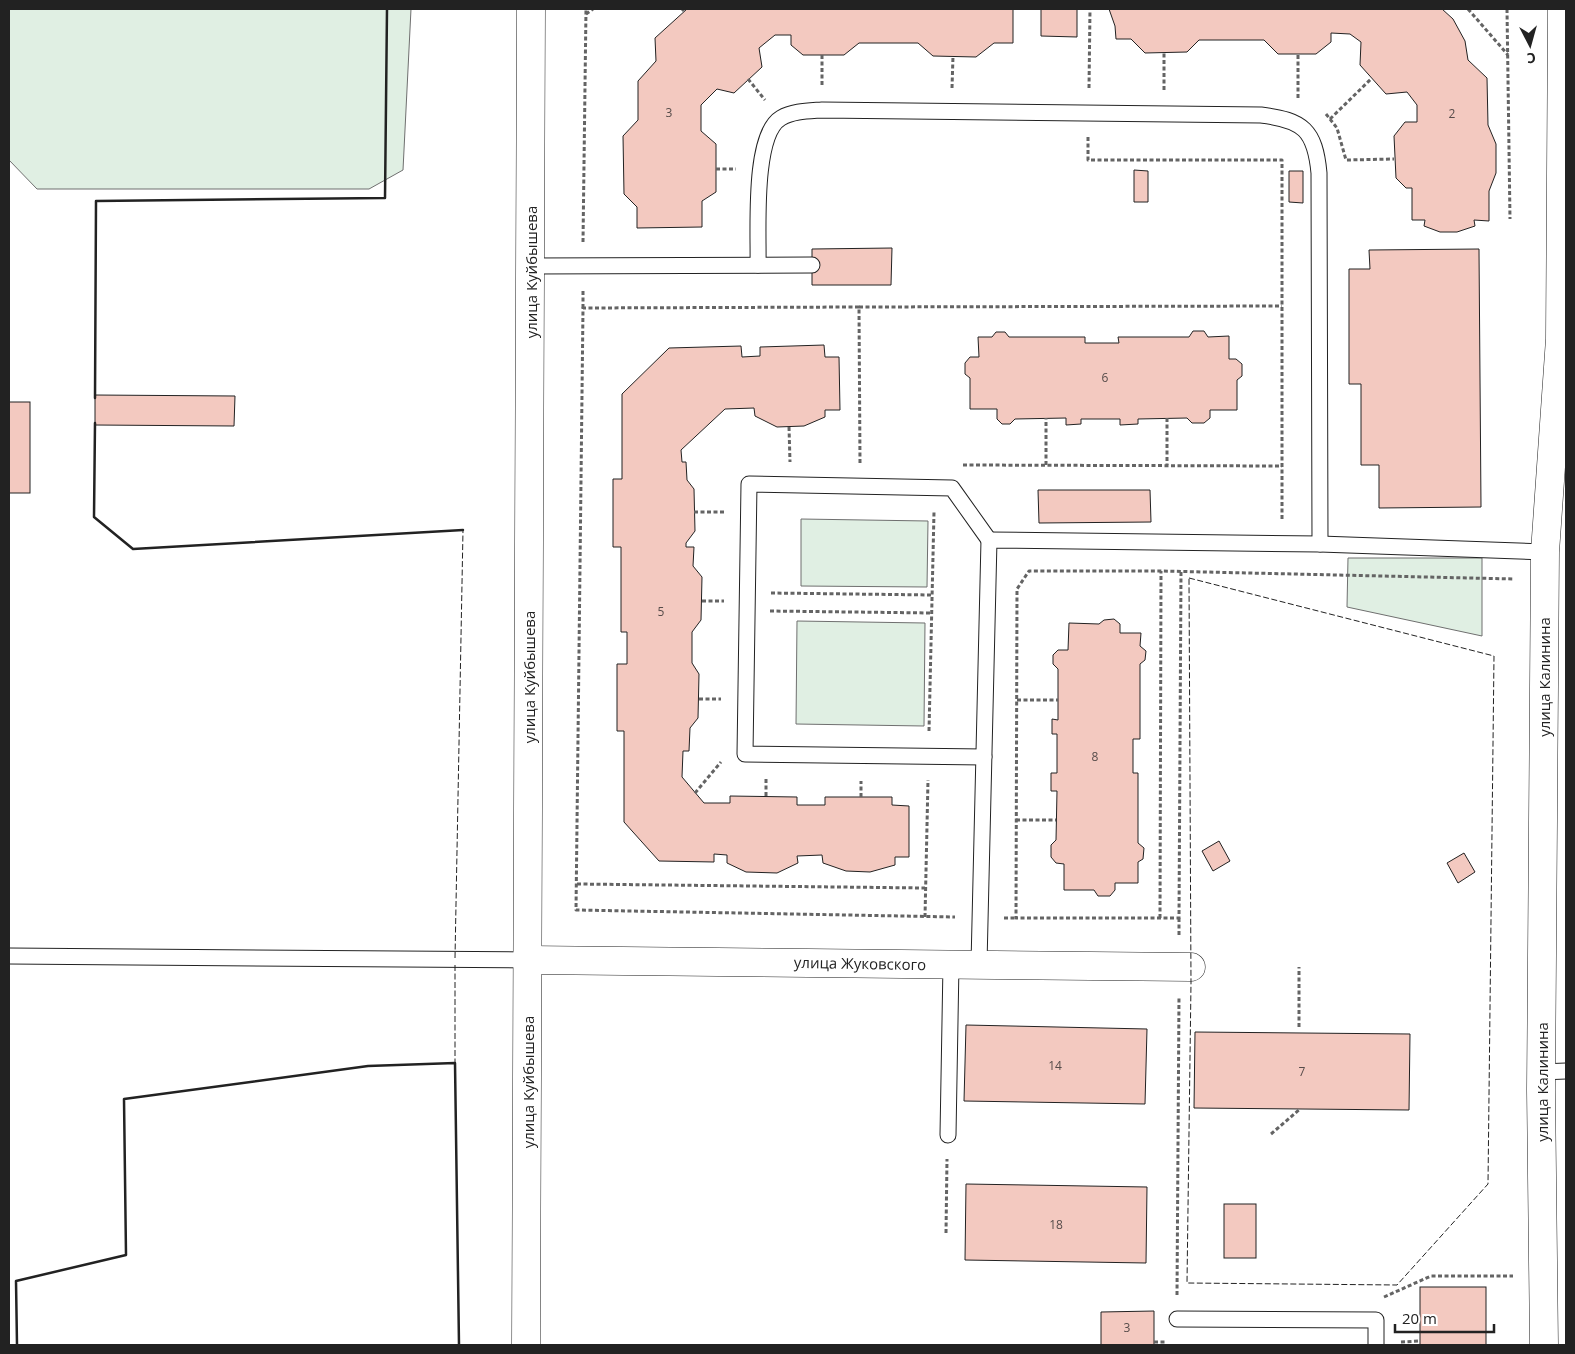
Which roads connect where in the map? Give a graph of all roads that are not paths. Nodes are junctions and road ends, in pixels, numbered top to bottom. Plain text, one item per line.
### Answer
1 (531, 9) edge
2 (1562, 9) edge
3 (1564, 139) edge
4 (758, 265) junction
5 (812, 265) dead end
6 (530, 266) junction
7 (1563, 339) edge
8 (989, 540) junction
9 (1320, 544) junction
10 (1545, 552) junction
11 (984, 757) junction
12 (9, 956) edge
13 (529, 960) junction
14 (951, 964) junction
15 (979, 964) junction
16 (1186, 966) road end
17 (1553, 1072) edge
18 (948, 1135) road end
19 (1177, 1319) dead end
20 (526, 1345) edge
21 (1376, 1345) edge
22 (1544, 1345) edge

1 - 6 street, улица Куйбышева
2 - 3 street, улица Калинина
3 - 7 street, улица Калинина
4 - 5 lane
4 - 6 lane
4 - 9 lane
6 - 13 street, улица Куйбышева
7 - 10 street, улица Калинина
8 - 9 lane
8 - 11 lane
8 - 11 lane
9 - 10 lane
10 - 17 street, улица Калинина
11 - 15 lane
12 - 13 lane
13 - 14 street, улица Жуковского
13 - 20 street, улица Куйбышева
14 - 15 street, улица Жуковского
14 - 18 lane
15 - 16 street, улица Жуковского
17 - 22 street, улица Калинина
19 - 21 lane

